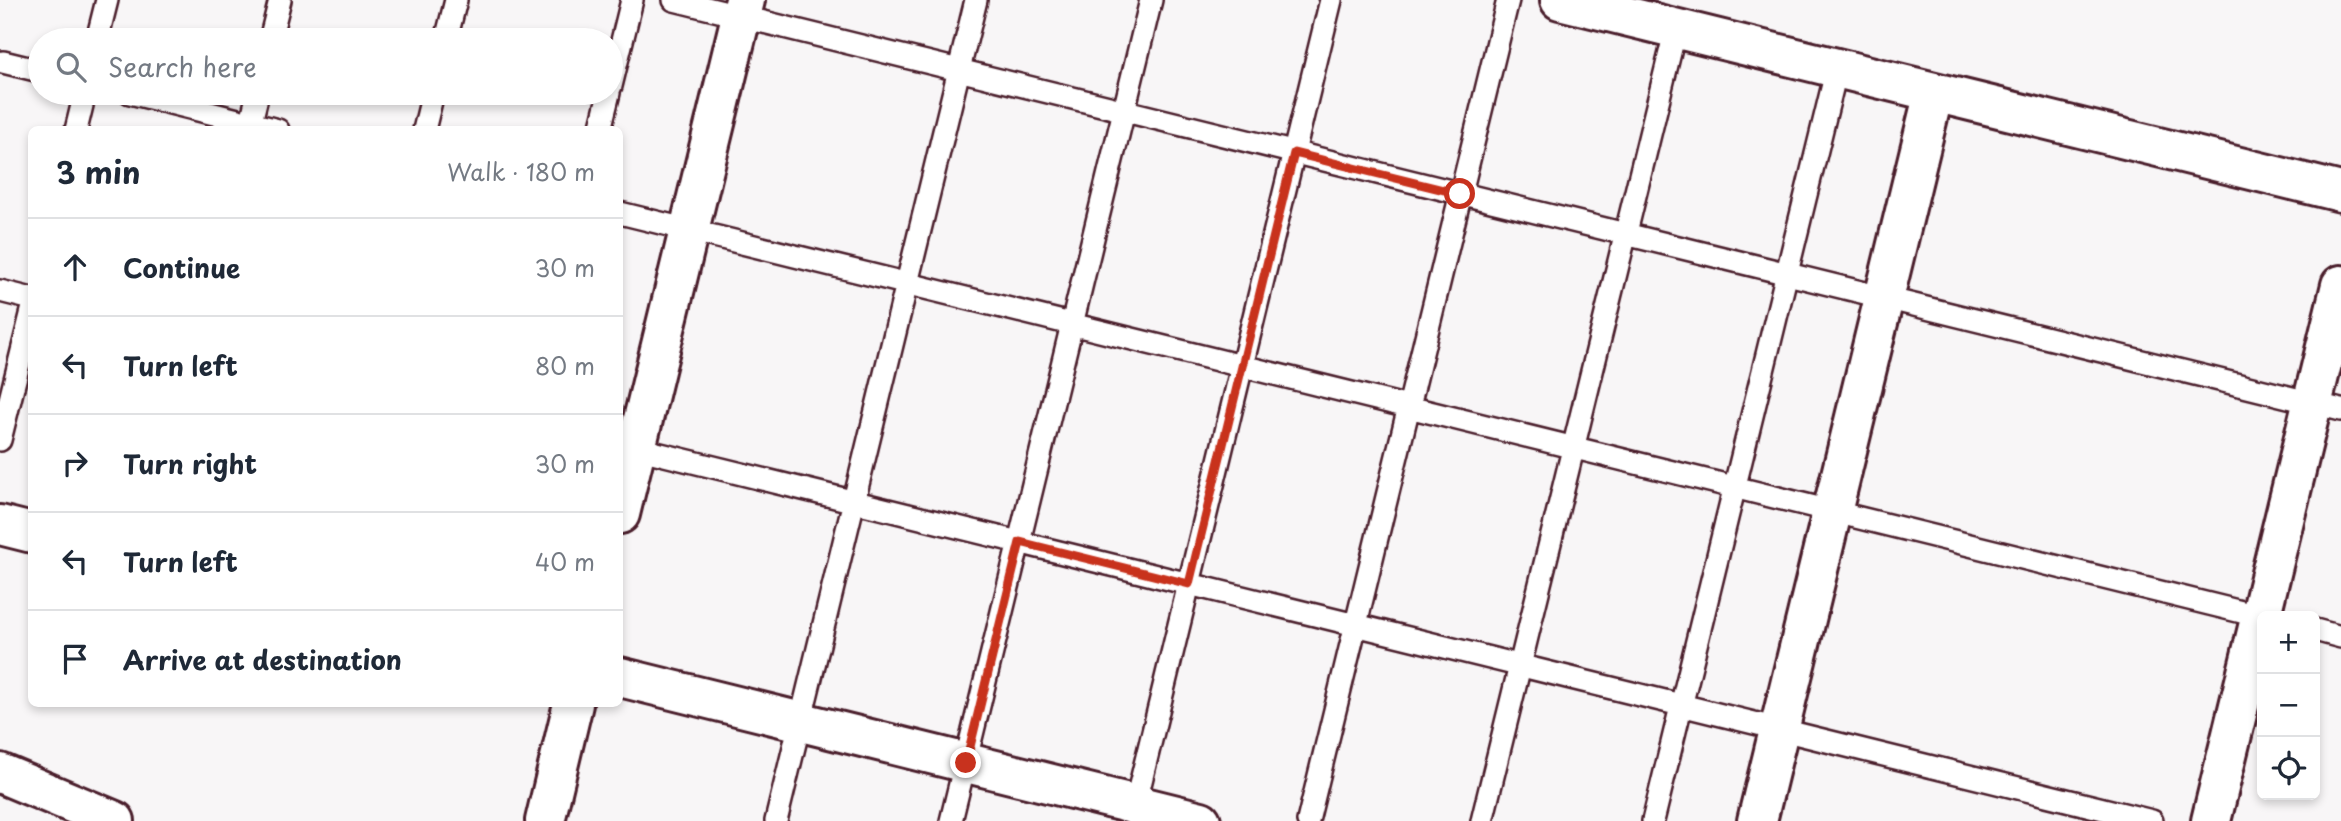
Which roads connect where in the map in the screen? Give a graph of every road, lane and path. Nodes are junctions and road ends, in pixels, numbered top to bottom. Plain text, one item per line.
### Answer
1 (107, 0) edge
2 (280, 0) edge
3 (456, 0) edge
4 (632, 0) edge
5 (674, 0) edge
6 (976, 0) edge
7 (1152, 0) edge
8 (1331, 0) edge
9 (1508, 0) edge
10 (1560, 0) edge
11 (743, 8) edge
12 (100, 28) edge
13 (273, 28) edge
14 (449, 28) edge
15 (1676, 28) junction
16 (623, 37) edge
17 (3, 62) dead end
18 (28, 68) edge
19 (1837, 68) junction
20 (959, 70) junction
21 (1934, 92) junction
22 (82, 105) edge
23 (173, 105) edge
24 (255, 105) edge
25 (430, 105) edge
26 (606, 105) edge
27 (1125, 111) junction
28 (77, 126) edge
29 (249, 126) edge
30 (425, 126) edge
31 (601, 126) edge
32 (1294, 153) junction
33 (2341, 192) edge
34 (1460, 194) junction
35 (623, 214) edge
36 (689, 230) junction
37 (1625, 234) junction
38 (1787, 274) junction
39 (906, 284) junction
40 (2341, 285) edge
41 (0, 291) edge
42 (28, 298) edge
43 (1884, 298) junction
44 (1073, 325) junction
45 (28, 327) edge
46 (1242, 366) junction
47 (1408, 407) junction
48 (2327, 407) edge
49 (0, 440) edge
50 (628, 446) edge
51 (1573, 448) junction
52 (623, 488) edge
53 (1735, 488) junction
54 (854, 502) junction
55 (1832, 512) junction
56 (0, 525) edge
57 (28, 532) edge
58 (1020, 542) junction
59 (1189, 584) junction
60 (2263, 611) edge
61 (2257, 616) edge
62 (1355, 625) junction
63 (2320, 631) edge
64 (2257, 633) edge
65 (2341, 637) edge
66 (1520, 666) junction
67 (623, 678) edge
68 (1682, 705) junction
69 (572, 707) edge
70 (800, 722) junction
71 (1779, 729) junction
72 (966, 763) junction
73 (0, 773) edge
74 (1133, 813) edge
75 (115, 821) edge
76 (545, 821) edge
77 (776, 821) edge
78 (951, 821) edge
79 (1202, 821) edge
80 (1308, 821) edge
81 (1482, 821) edge
82 (1653, 821) edge
83 (1757, 821) edge
84 (2152, 821) edge
85 (2211, 821) edge

1 - 12 lane
2 - 13 lane
3 - 14 lane
4 - 16 lane
5 - 11 lane
6 - 20 lane
7 - 27 lane
8 - 32 lane
9 - 34 lane
10 - 15 street
11 - 20 lane
11 - 36 street
15 - 19 street
15 - 37 lane
17 - 18 lane
19 - 21 street
19 - 38 lane
20 - 27 lane
20 - 39 lane
21 - 33 street
21 - 43 street
22 - 28 lane
23 - 29 lane
24 - 29 lane
25 - 30 lane
26 - 31 lane
27 - 32 lane
27 - 44 lane
32 - 34 lane
32 - 46 lane
34 - 37 lane
34 - 47 lane
35 - 36 lane
36 - 39 lane
36 - 50 street
37 - 38 lane
37 - 51 lane
38 - 43 lane
38 - 53 lane
39 - 44 lane
39 - 54 lane
40 - 48 street
41 - 42 lane
43 - 48 lane
43 - 55 street
44 - 46 lane
44 - 58 lane
45 - 49 lane
46 - 47 lane
46 - 59 lane
47 - 51 lane
47 - 62 lane
48 - 60 street
50 - 52 street
50 - 54 lane
51 - 53 lane
51 - 66 lane
53 - 55 lane
53 - 68 lane
54 - 58 lane
54 - 70 lane
55 - 61 lane
55 - 71 street
56 - 57 street
58 - 59 lane
58 - 72 lane
59 - 62 lane
59 - 74 lane
62 - 66 lane
62 - 80 lane
63 - 65 lane
64 - 85 street
66 - 68 lane
66 - 81 lane
67 - 70 street
68 - 71 lane
68 - 82 lane
69 - 76 street
70 - 72 street
70 - 77 lane
71 - 83 street
71 - 84 lane
72 - 74 street
72 - 78 lane
73 - 75 street
74 - 79 street

